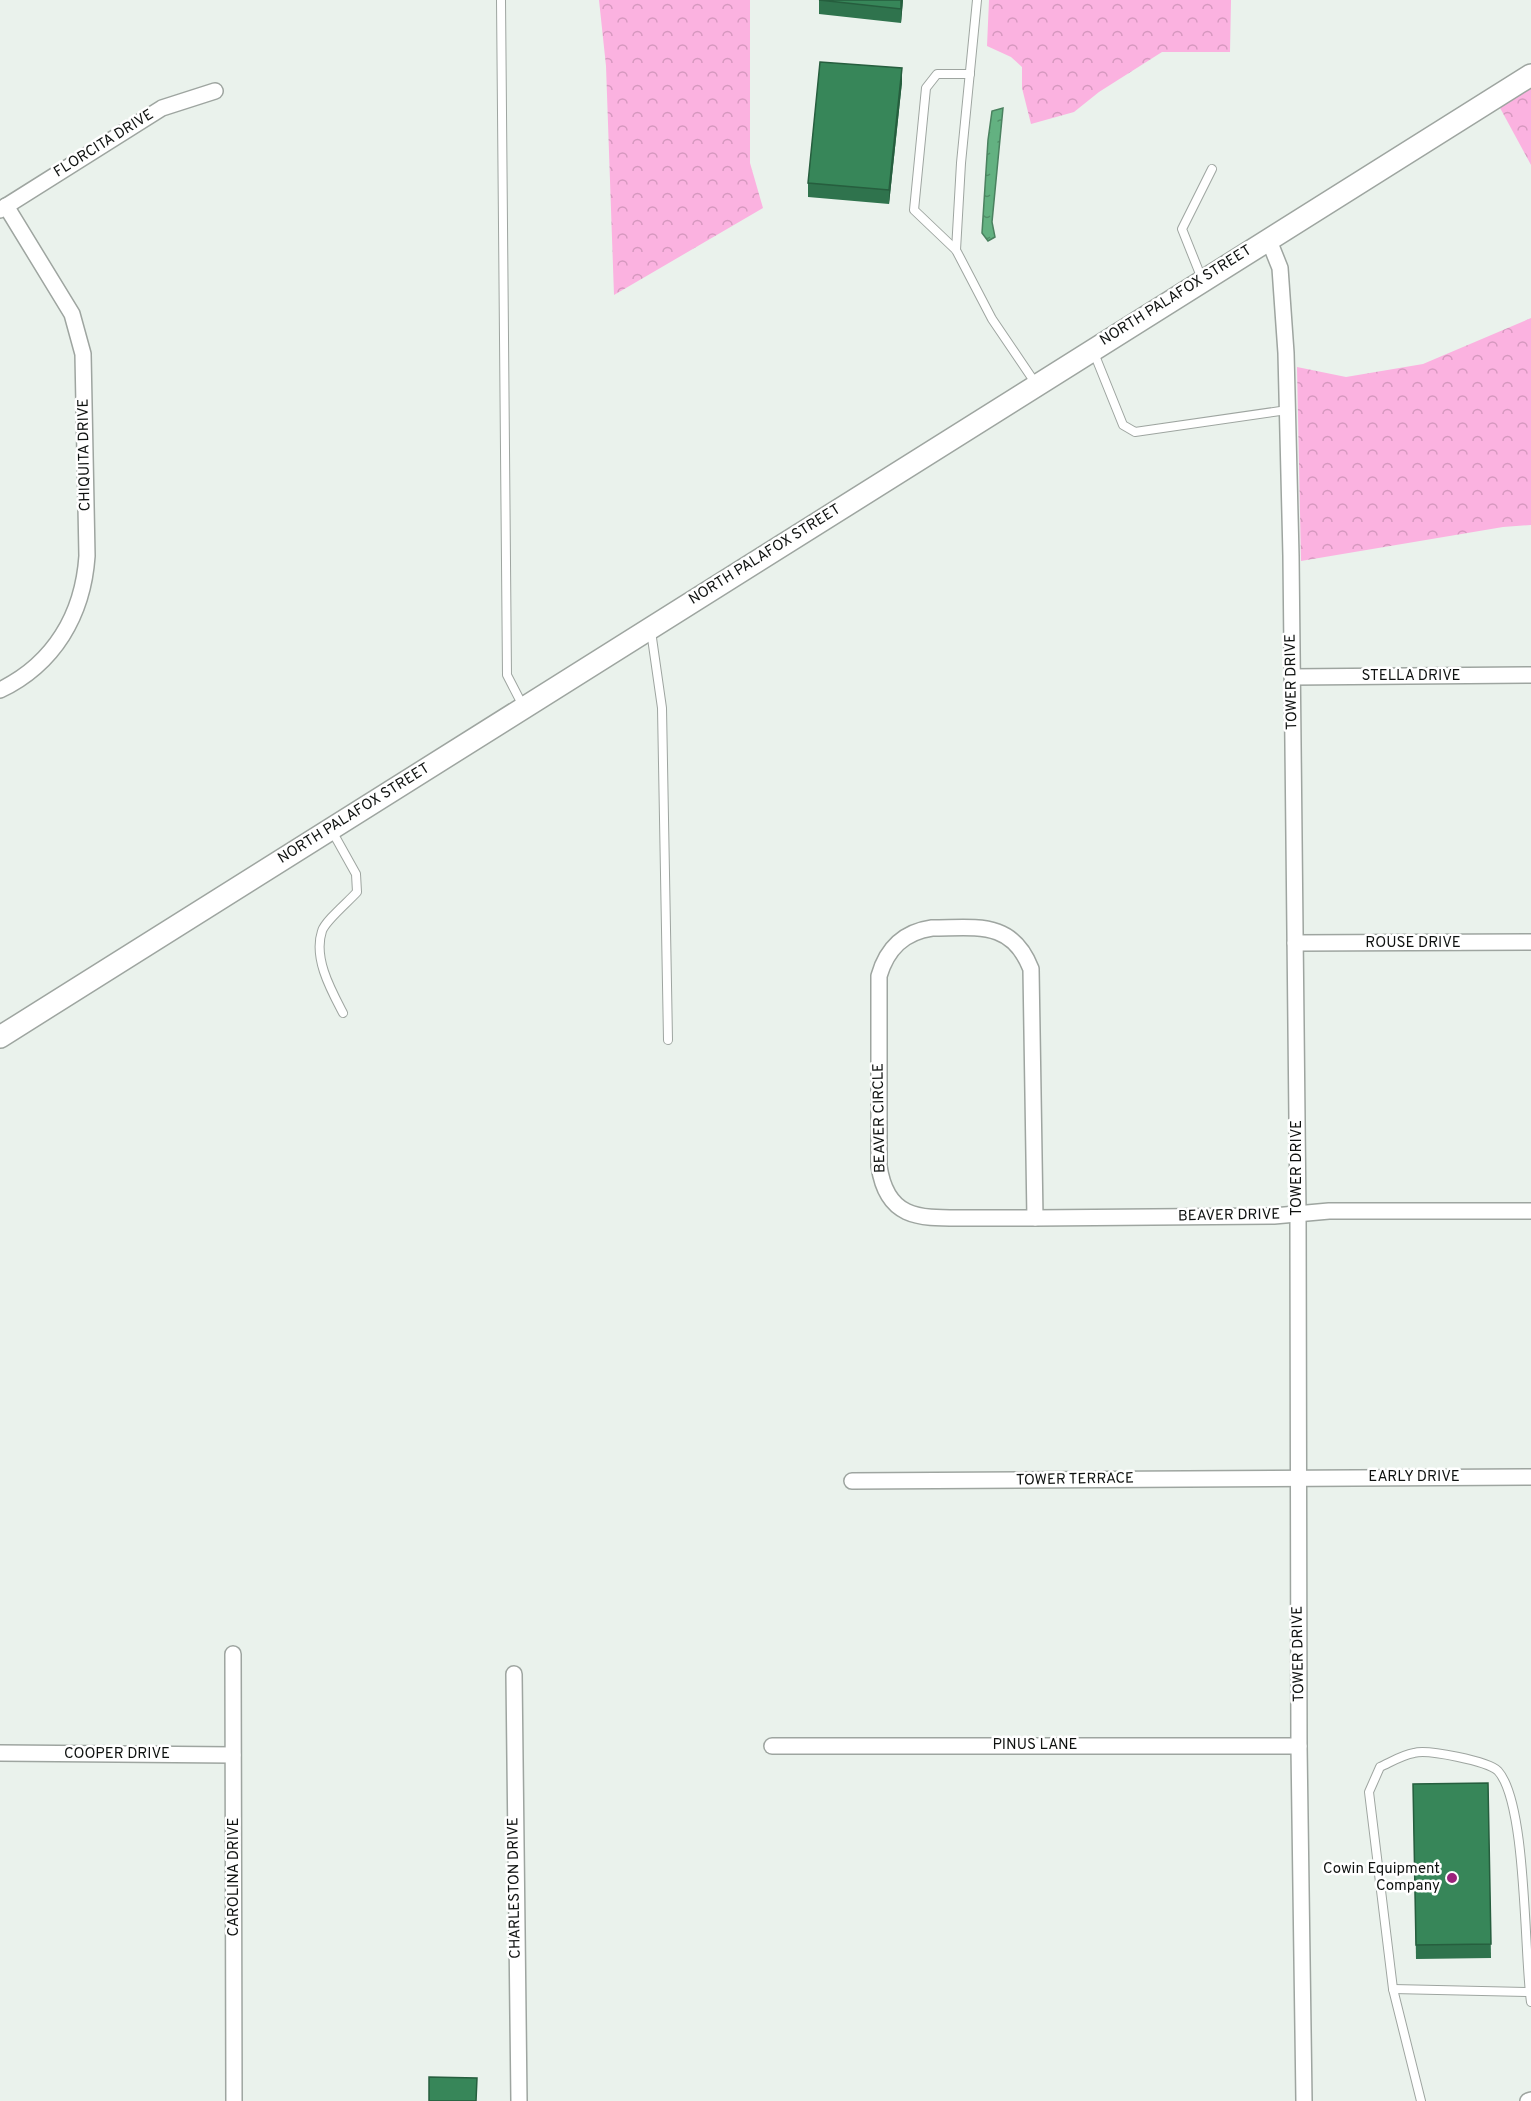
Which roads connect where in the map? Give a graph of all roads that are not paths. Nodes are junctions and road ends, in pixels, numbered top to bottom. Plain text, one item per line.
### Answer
1 (501, 0) edge
2 (977, 0) edge
3 (970, 74) junction
4 (1531, 75) edge
5 (215, 91) dead end
6 (1212, 169) dead end
7 (3, 208) edge
8 (1269, 238) junction
9 (956, 250) junction
10 (1202, 279) junction
11 (1092, 348) junction
12 (1036, 384) junction
13 (1287, 410) junction
14 (650, 627) junction
15 (1531, 675) edge
16 (1292, 677) junction
17 (0, 690) edge
18 (523, 707) junction
19 (331, 829) junction
20 (1531, 942) edge
21 (1295, 944) junction
22 (343, 1013) dead end
23 (0, 1037) edge
24 (668, 1040) dead end
25 (1531, 1210) edge
26 (1298, 1214) junction
27 (1035, 1218) junction
28 (1531, 1477) edge
29 (1298, 1478) junction
30 (852, 1481) dead end
31 (234, 1654) dead end
32 (514, 1674) dead end
33 (772, 1746) dead end
34 (1299, 1746) junction
35 (0, 1753) edge
36 (233, 1755) junction
37 (1393, 1989) junction
38 (1529, 1992) junction
39 (1531, 2002) edge
40 (234, 2101) edge
41 (519, 2101) edge
42 (1304, 2101) edge
43 (1421, 2101) edge

1 - 18 lane
2 - 3 lane
3 - 9 lane
3 - 9 lane
4 - 8 main road, NORTH PALAFOX STREET
5 - 7 street, FLORCITA DRIVE
6 - 10 lane
7 - 17 street, CHIQUITA DRIVE
8 - 10 main road, NORTH PALAFOX STREET
8 - 13 street, TOWER DRIVE
9 - 12 lane
10 - 11 main road, NORTH PALAFOX STREET
11 - 12 main road, NORTH PALAFOX STREET
11 - 13 lane
12 - 14 main road, NORTH PALAFOX STREET
13 - 16 street, TOWER DRIVE
14 - 18 main road, NORTH PALAFOX STREET
14 - 24 lane
15 - 16 street, STELLA DRIVE
16 - 21 street, TOWER DRIVE
18 - 19 main road, NORTH PALAFOX STREET
19 - 22 lane
19 - 23 main road, NORTH PALAFOX STREET
20 - 21 street, ROUSE DRIVE
21 - 26 street, TOWER DRIVE
25 - 26 street, BEAVER DRIVE
26 - 27 street, BEAVER DRIVE
26 - 29 street, TOWER DRIVE
27 - 27 street, BEAVER CIRCLE
28 - 29 street, EARLY DRIVE
29 - 30 street, TOWER TERRACE
29 - 34 street, TOWER DRIVE
31 - 36 street, CAROLINA DRIVE
32 - 41 street, CHARLESTON DRIVE
33 - 34 street, PINUS LANE
34 - 42 street, TOWER DRIVE
35 - 36 street, COOPER DRIVE
36 - 40 street, CAROLINA DRIVE
37 - 38 lane
37 - 38 lane
37 - 43 lane
38 - 39 lane

